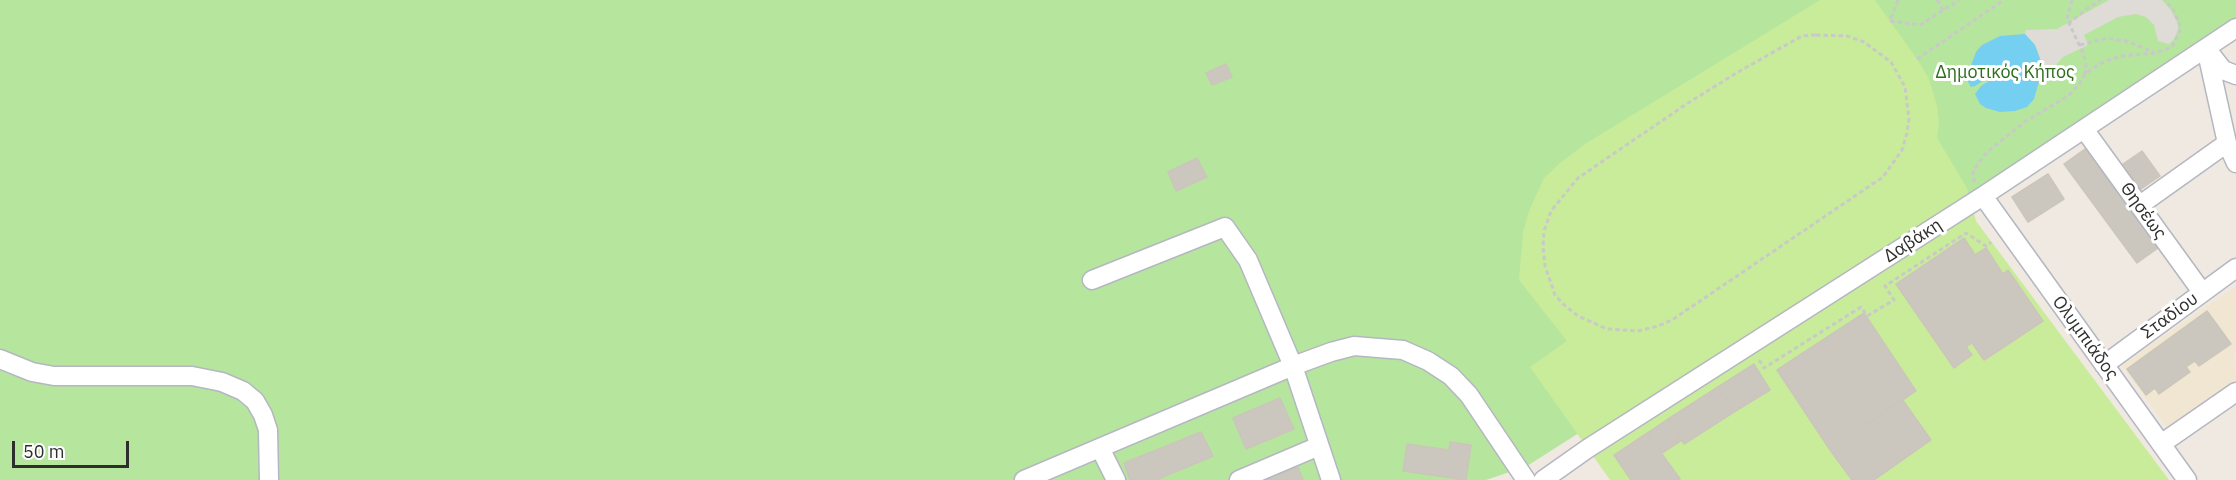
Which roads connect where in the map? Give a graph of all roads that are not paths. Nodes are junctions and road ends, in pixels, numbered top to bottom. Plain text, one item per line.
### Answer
1 (2236, 28) edge
2 (2206, 48) junction
3 (2236, 75) edge
4 (2084, 129) junction
5 (2227, 143) junction
6 (2236, 163) edge
7 (1979, 189) junction
8 (2140, 205) junction
9 (2236, 268) edge
10 (1092, 280) dead end
11 (2202, 292) junction
12 (0, 359) edge
13 (2104, 365) junction
14 (1293, 366) junction
15 (2236, 392) edge
16 (2161, 444) junction
17 (1319, 446) junction
18 (1100, 448) junction
19 (268, 480) edge
20 (1024, 480) edge
21 (1116, 480) edge
22 (1239, 480) edge
23 (1331, 480) edge
24 (1526, 480) edge
25 (1543, 480) edge
26 (2187, 480) edge

1 - 2 street, Δαβάκη
2 - 3 street
2 - 4 street, Δαβάκη
2 - 5 street
4 - 7 street, Δαβάκη
4 - 8 street, Θησέως
5 - 6 street
5 - 8 street
7 - 13 street, Ολυμπιάδος
7 - 25 street, Δαβάκη
8 - 11 street, Θησέως
9 - 11 street, Σταδίου
10 - 14 street
11 - 13 street, Σταδίου
12 - 19 street
13 - 16 street, Ολυμπιάδος
14 - 17 street
14 - 18 street
14 - 24 street
15 - 16 street
16 - 26 street, Ολυμπιάδος
17 - 22 street
17 - 23 street
18 - 20 street
18 - 21 street

